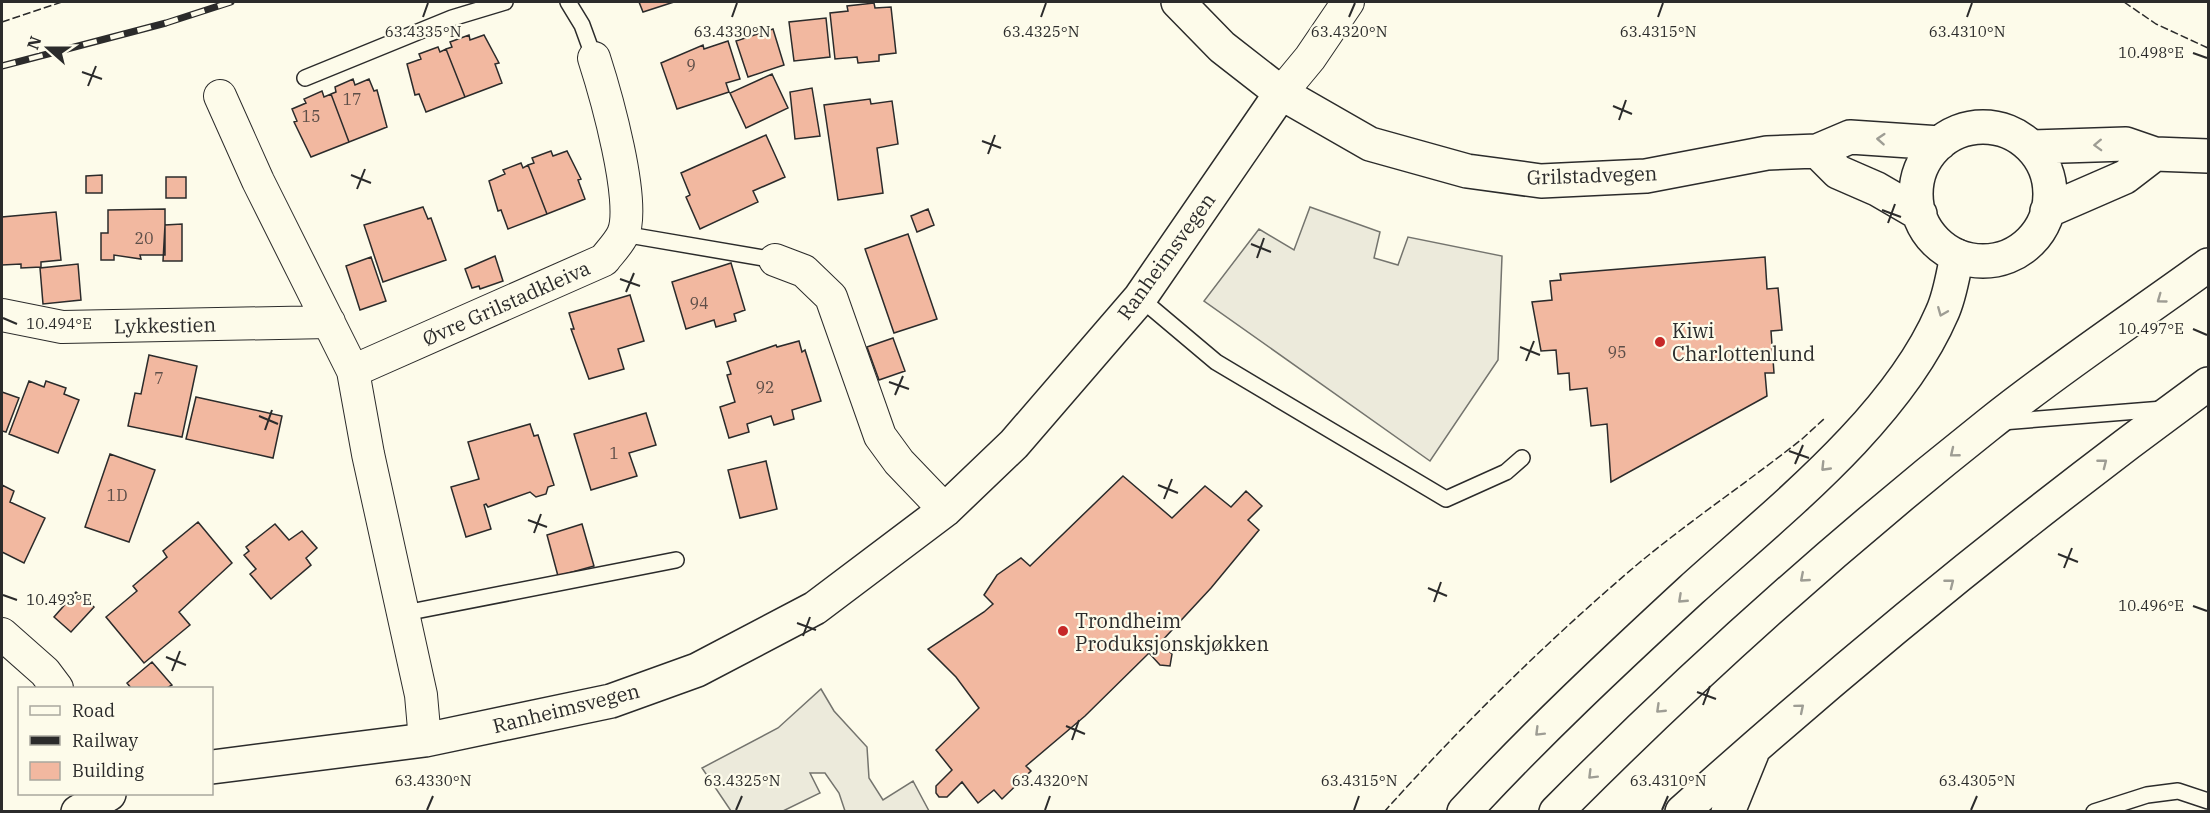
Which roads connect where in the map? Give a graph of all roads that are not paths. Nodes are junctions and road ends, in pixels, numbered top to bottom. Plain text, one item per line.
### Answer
1 (505, 2) edge
2 (568, 2) edge
3 (1178, 2) edge
4 (1348, 2) edge
5 (594, 58) joint
6 (305, 78) dead end
7 (1281, 93) junction
8 (220, 96) dead end
9 (1940, 143) junction
10 (2031, 147) junction
11 (1817, 152) junction
12 (2155, 154) junction
13 (2208, 156) edge
14 (2048, 211) junction
15 (1920, 214) junction
16 (623, 234) junction
17 (1957, 256) junction
18 (776, 260) joint
19 (2208, 265) edge
20 (1140, 298) junction
21 (2, 315) edge
22 (329, 322) junction
23 (353, 371) junction
24 (2208, 384) edge
25 (2175, 408) junction
26 (1990, 423) junction
27 (1522, 458) dead end
28 (945, 510) junction
29 (676, 560) dead end
30 (405, 613) junction
31 (2, 634) edge
32 (56, 687) edge
33 (425, 740) junction
34 (1755, 746) junction
35 (213, 767) edge
36 (2208, 801) edge
37 (1464, 812) edge
38 (1556, 812) edge
39 (1682, 812) edge
40 (1728, 812) edge
41 (2094, 812) edge

1 - 6 lane
2 - 5 lane
3 - 7 main road
4 - 7 street
5 - 16 street
7 - 11 main road, Grilstadvegen
7 - 20 main road, Ranheimsvegen
8 - 22 street
9 - 10 main road
9 -> 11 main road, Grilstadvegen
9 - 15 main road
12 -> 10 main road
10 - 14 main road
11 - 15 main road
12 - 13 main road
12 - 14 main road
14 - 17 main road
15 - 17 main road
16 - 18 lane
16 - 23 street, Øvre Grilstadkleiva
17 -> 37 main road
18 - 28 street
19 -> 26 main road
20 - 27 lane
20 - 28 main road, Ranheimsvegen
21 - 22 street, Lykkestien
22 - 23 street
23 - 30 street
24 - 25 main road
25 - 26 lane
34 -> 25 main road
26 -> 38 main road
28 - 33 main road, Ranheimsvegen
29 - 30 lane
30 - 33 street
31 - 32 street
33 - 35 main road, Ranheimsvegen
34 - 39 main road
34 - 40 main road
36 - 41 lane

